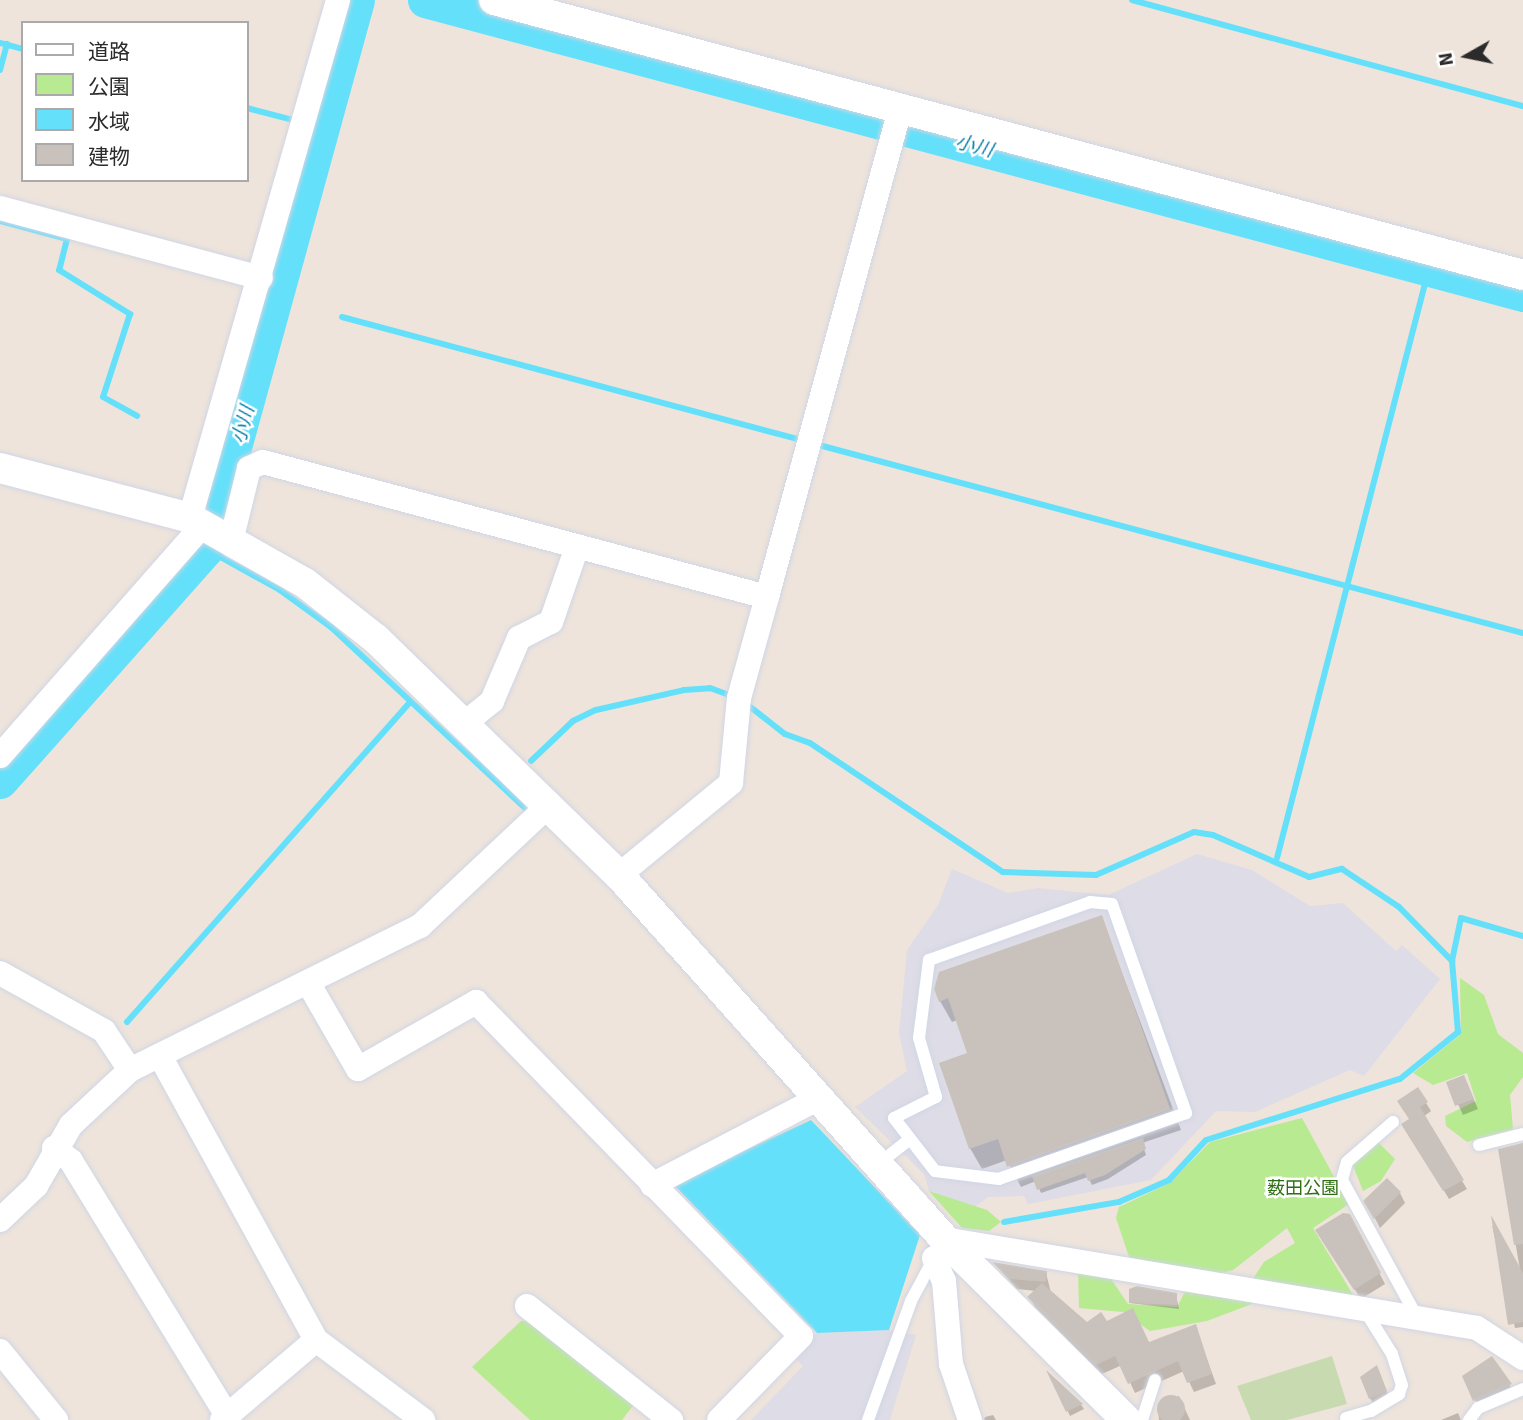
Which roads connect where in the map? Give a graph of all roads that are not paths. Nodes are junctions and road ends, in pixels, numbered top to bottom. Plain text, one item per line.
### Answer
1 (338, 0) edge
2 (494, 0) edge
3 (901, 106) junction
4 (0, 208) edge
5 (1523, 275) edge
6 (261, 278) junction
7 (0, 468) edge
8 (212, 530) junction
9 (577, 547) junction
10 (767, 597) junction
11 (465, 723) junction
12 (0, 756) edge
13 (550, 804) junction
14 (619, 875) junction
15 (3, 969) edge
16 (310, 986) junction
17 (160, 1056) junction
18 (130, 1070) junction
19 (817, 1099) junction
20 (1393, 1122) dead end
21 (1523, 1134) edge
22 (910, 1139) junction
23 (1479, 1146) dead end
24 (54, 1148) junction
25 (877, 1165) junction
26 (652, 1185) junction
27 (0, 1220) edge
28 (939, 1248) junction
29 (527, 1306) dead end
30 (1363, 1308) junction
31 (1417, 1317) junction
32 (316, 1340) junction
33 (0, 1352) edge
34 (1523, 1355) edge
35 (1155, 1380) dead end
36 (1523, 1389) edge
37 (413, 1417) edge
38 (225, 1418) edge
39 (1346, 1418) dead end
40 (55, 1420) edge
41 (671, 1420) edge
42 (719, 1420) edge
43 (868, 1420) edge
44 (971, 1420) edge
45 (1126, 1420) edge
46 (1142, 1420) edge
47 (1469, 1420) edge

1 - 6 street
2 - 3 street
3 - 5 street
3 - 10 street
4 - 6 street
6 - 8 street
7 - 8 street
8 - 9 street
8 - 11 street
8 - 12 street
9 - 10 street
9 - 11 street
10 - 14 street
11 - 13 street
13 - 14 street
13 - 16 street
14 - 19 street
15 - 18 street
16 - 17 street
16 - 26 street
17 - 18 street
17 - 32 street
18 - 24 street
19 - 25 street
19 - 26 street
20 - 31 lane
21 - 23 lane
22 - 22 lane
22 - 25 lane
24 - 27 street
24 - 38 street
25 - 28 street
26 - 42 street
28 - 30 street
28 - 43 lane
28 - 44 street
28 - 45 street
29 - 41 street
30 - 31 street
30 - 39 lane
31 - 34 street
32 - 37 street
32 - 38 street
33 - 40 street
35 - 46 lane
36 - 47 lane

